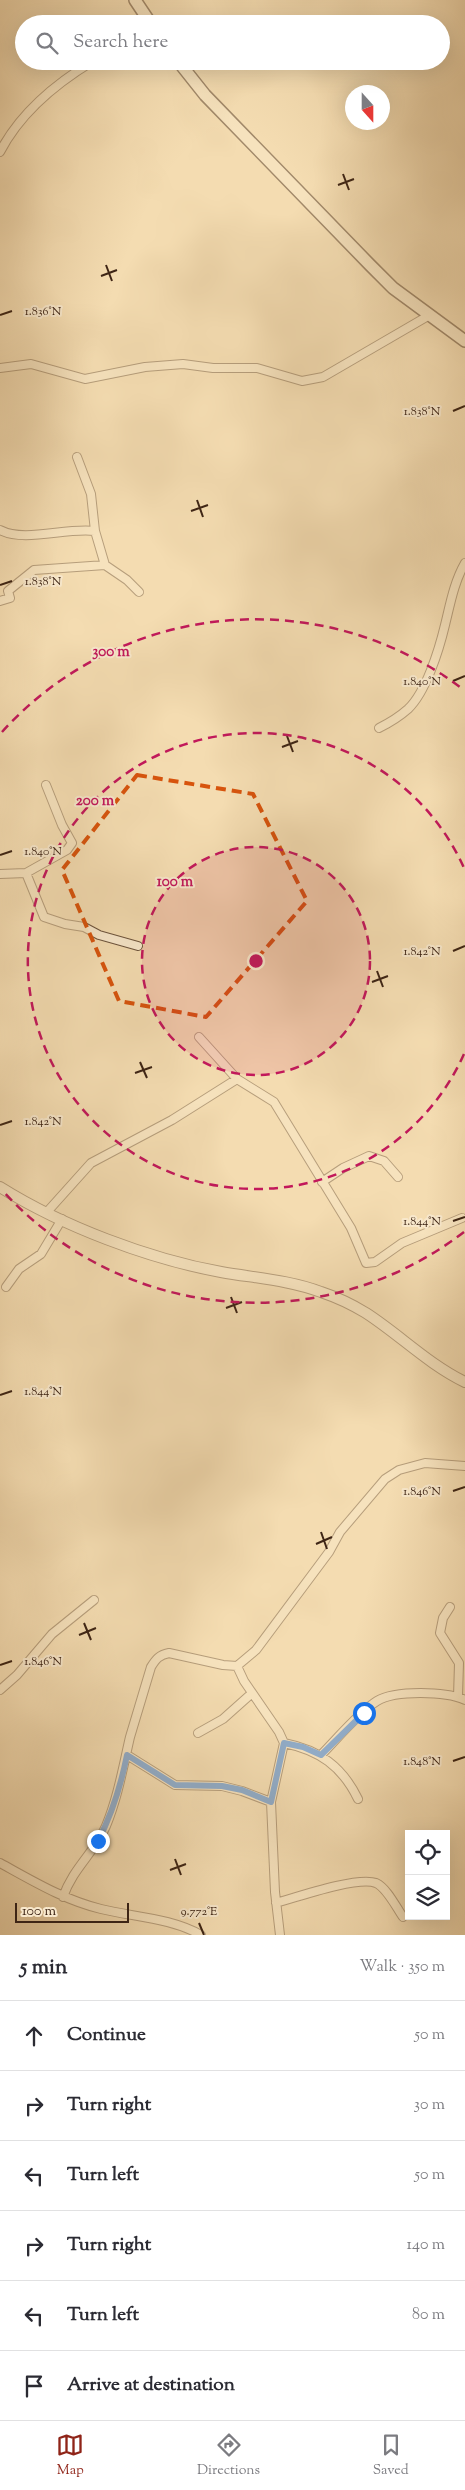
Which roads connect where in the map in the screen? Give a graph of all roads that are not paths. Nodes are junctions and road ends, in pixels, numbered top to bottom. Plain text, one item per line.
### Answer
1 (135, 0) edge
2 (145, 15) edge
3 (80, 70) edge
4 (185, 70) edge
5 (0, 152) edge
6 (428, 316) junction
7 (465, 342) edge
8 (0, 368) edge
9 (77, 457) dead end
10 (0, 530) edge
11 (95, 530) junction
12 (465, 564) edge
13 (105, 566) junction
14 (139, 592) dead end
15 (0, 601) edge
16 (379, 728) dead end
17 (46, 785) dead end
18 (26, 873) junction
19 (0, 874) edge
20 (138, 946) dead end
21 (199, 1037) dead end
22 (237, 1079) junction
23 (398, 1177) dead end
24 (322, 1182) junction
25 (0, 1187) edge
26 (47, 1212) junction
27 (62, 1219) junction
28 (463, 1219) edge
29 (6, 1287) dead end
30 (465, 1382) edge
31 (465, 1466) edge
32 (94, 1600) dead end
33 (450, 1607) dead end
34 (237, 1666) junction
35 (0, 1690) edge
36 (252, 1694) junction
37 (462, 1699) edge
38 (198, 1733) dead end
39 (284, 1743) junction
40 (127, 1755) junction
41 (321, 1755) junction
42 (358, 1799) dead end
43 (271, 1802) junction
44 (0, 1863) edge
45 (62, 1896) junction
46 (276, 1903) junction
47 (402, 1917) dead end
48 (200, 1935) edge
49 (280, 1935) edge

1 - 2 main road
3 - 5 street
4 - 6 main road
6 - 7 main road
6 - 8 street
9 - 11 street
10 - 11 street
11 - 13 street
12 - 16 street
13 - 14 street
13 - 15 street
17 - 18 street
18 - 19 street
18 - 20 street
21 - 22 street
22 - 24 street
22 - 26 street
23 - 24 street
24 - 28 street
25 - 26 street
26 - 27 street
27 - 29 street
27 - 30 street
31 - 34 street
32 - 35 street
33 - 37 street
34 - 36 street
34 - 40 street
36 - 38 street
36 - 39 street
37 - 41 street
39 - 41 street
39 - 43 street
40 - 43 street
40 - 45 street
41 - 42 street
43 - 46 street
44 - 45 street
45 - 48 street
46 - 47 street
46 - 49 street

